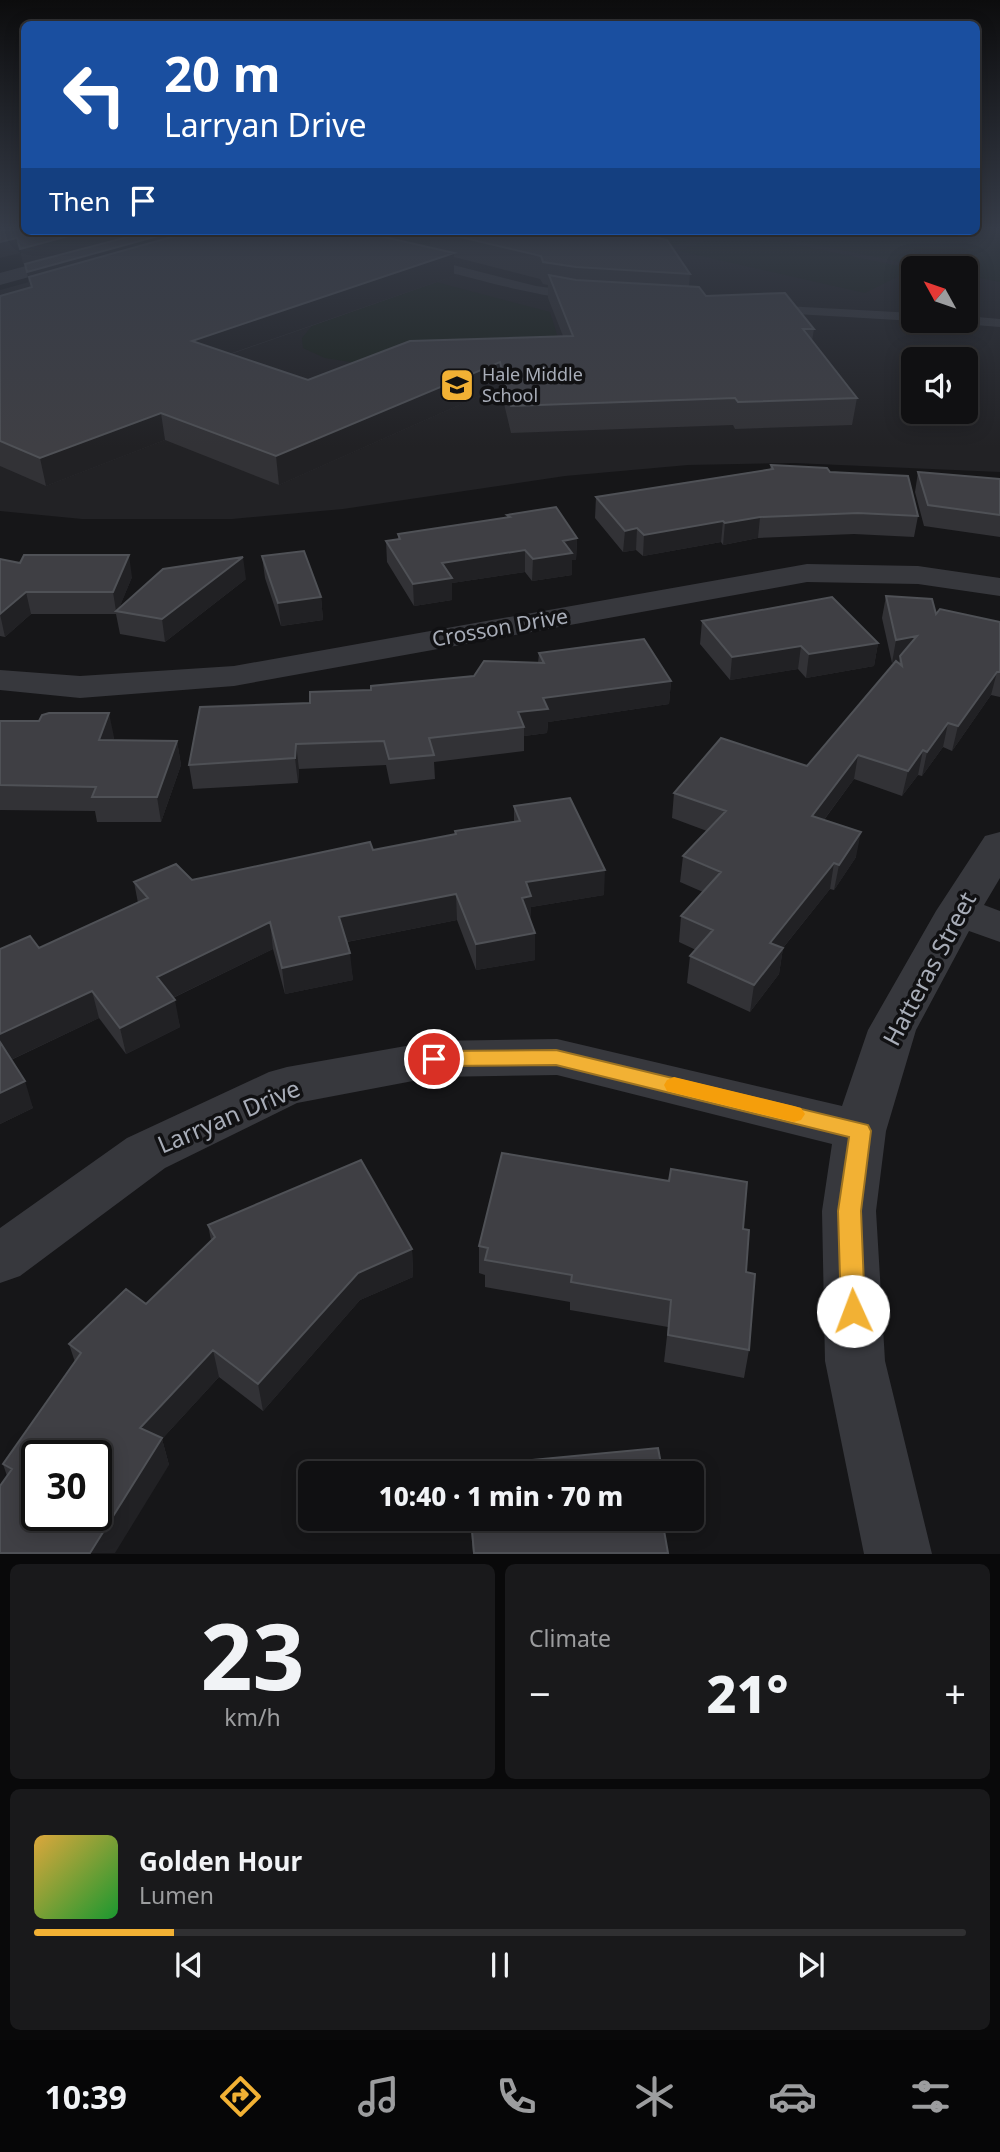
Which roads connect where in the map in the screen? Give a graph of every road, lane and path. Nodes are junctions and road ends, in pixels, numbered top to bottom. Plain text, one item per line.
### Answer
1 (749, 308) edge
2 (901, 316) edge
3 (978, 321) edge
4 (1000, 323) edge
5 (1000, 587) edge
6 (0, 680) edge
7 (1000, 845) edge
8 (979, 919) edge
9 (860, 1131) junction
10 (0, 1259) edge
11 (898, 1553) edge

1 - 2 lane
3 - 4 lane
5 - 6 street, Crosson Drive
7 - 8 street, Hatteras Street
8 - 9 street, Hatteras Street
9 - 10 street, Larryan Drive
9 - 11 street, Hatteras Street

